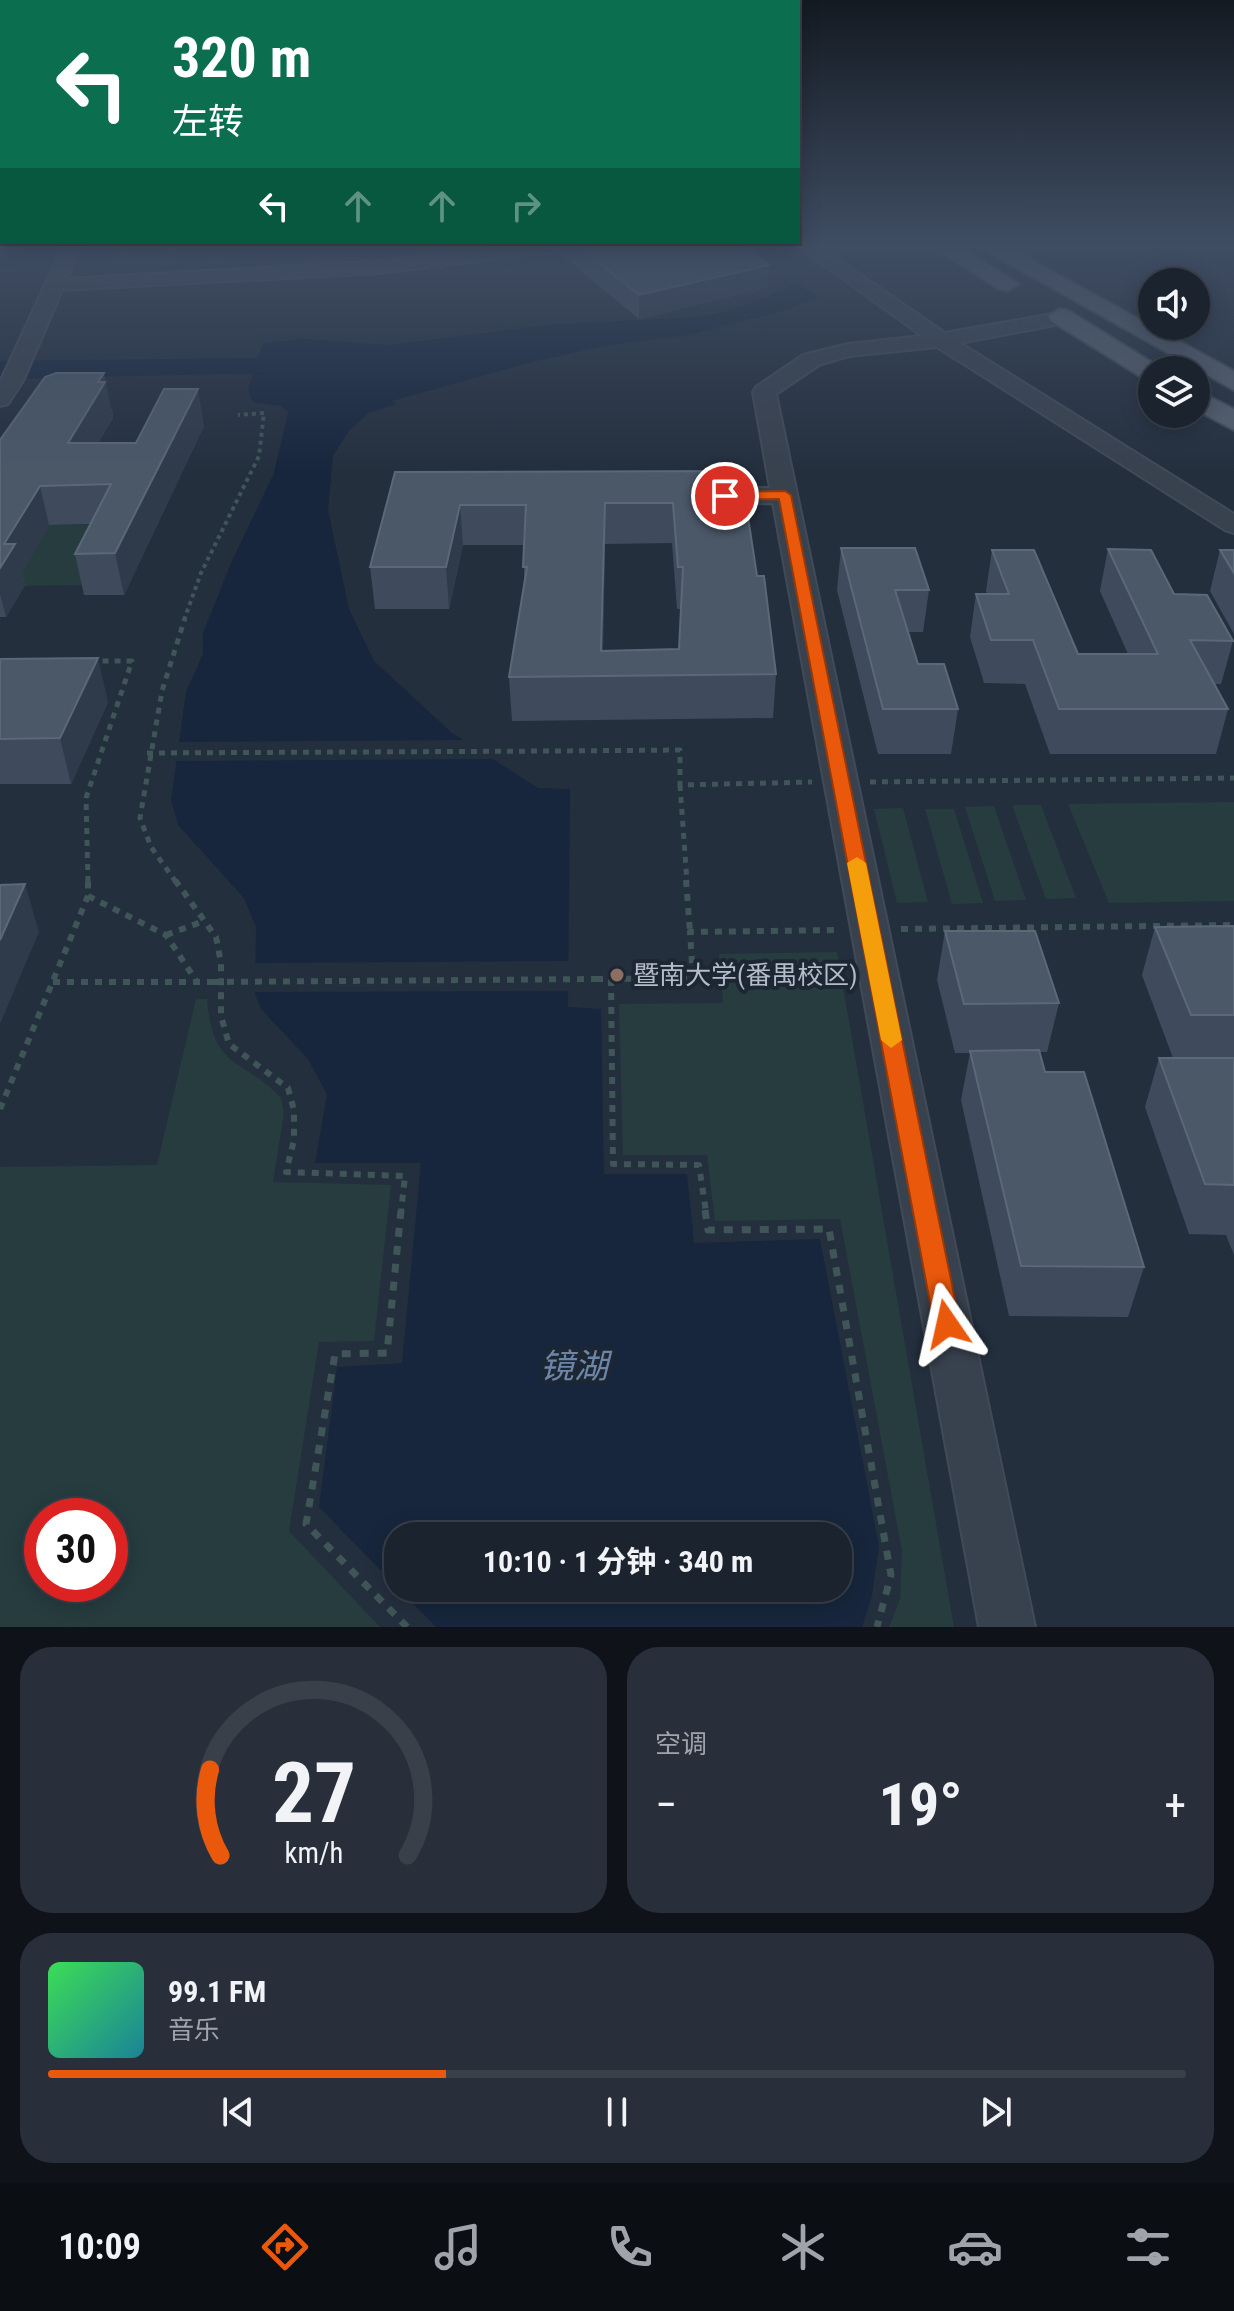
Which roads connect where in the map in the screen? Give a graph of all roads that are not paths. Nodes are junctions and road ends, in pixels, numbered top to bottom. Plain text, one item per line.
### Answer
1 (39, 320) edge
2 (912, 320) edge
3 (1053, 320) edge
4 (1067, 320) edge
5 (1122, 320) edge
6 (941, 340) junction
7 (0, 357) edge
8 (23, 357) junction
9 (1138, 363) edge
10 (1234, 382) edge
11 (37, 386) edge
12 (6, 387) edge
13 (1210, 406) edge
14 (1234, 421) edge
15 (785, 495) junction
16 (675, 496) edge
17 (1234, 525) edge
18 (1007, 1627) edge

1 - 8 street
2 - 6 street
3 - 6 street
4 - 9 main road
5 - 10 main road
6 - 15 street
6 - 17 street
7 - 8 street
8 - 12 street
11 - 12 street
13 - 14 main road
15 - 16 street
15 - 18 street

